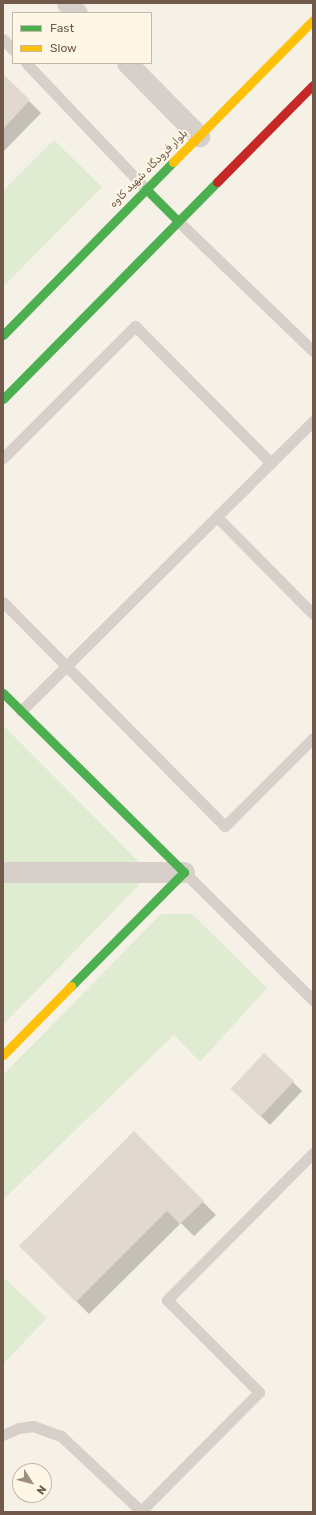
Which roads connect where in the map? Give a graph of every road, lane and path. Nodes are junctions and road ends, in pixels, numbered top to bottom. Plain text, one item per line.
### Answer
1 (67, 3) edge
2 (76, 12) edge
3 (313, 20) edge
4 (3, 39) edge
5 (12, 49) edge
6 (27, 64) edge
7 (128, 64) edge
8 (313, 85) edge
9 (199, 136) junction
10 (146, 189) junction
11 (178, 221) junction
12 (3, 335) edge
13 (313, 351) edge
14 (3, 399) edge
15 (313, 421) edge
16 (3, 458) edge
17 (271, 463) junction
18 (217, 517) junction
19 (3, 602) edge
20 (313, 614) edge
21 (67, 666) junction
22 (3, 693) edge
23 (21, 711) junction
24 (313, 738) edge
25 (3, 872) edge
26 (184, 872) junction
27 (313, 1000) edge
28 (3, 1055) edge
29 (313, 1153) edge
30 (3, 1435) edge
31 (140, 1512) edge

1 - 2 street
3 - 9 main road, بلوار فرودگاه شهید کاوه
4 - 5 lane
6 - 10 lane
7 - 9 street
8 - 11 main road
9 - 10 main road, بلوار فرودگاه شهید کاوه
10 - 11 main road
10 - 12 main road, بلوار فرودگاه شهید کاوه
11 - 13 lane
11 - 14 main road
15 - 17 lane
16 - 17 lane
17 - 18 lane
18 - 20 lane
18 - 21 lane
19 - 21 lane
21 - 23 lane
21 - 24 lane
22 - 23 main road
23 - 26 main road
25 - 26 street
26 - 27 lane
26 - 28 main road
29 - 31 lane
30 - 31 lane

